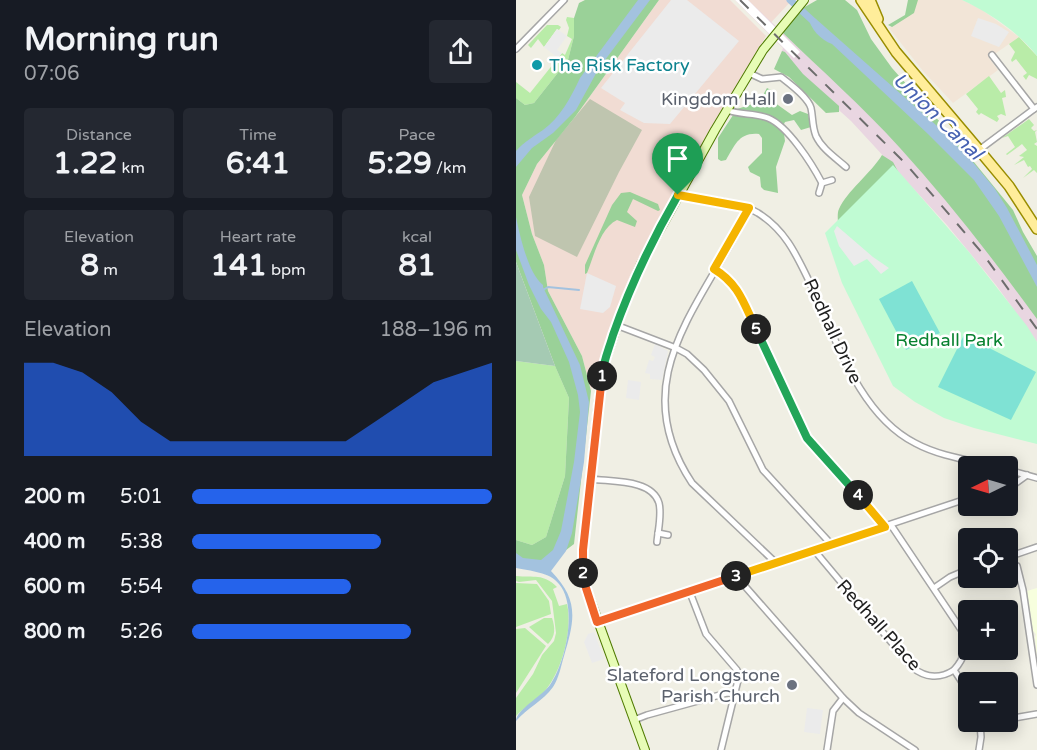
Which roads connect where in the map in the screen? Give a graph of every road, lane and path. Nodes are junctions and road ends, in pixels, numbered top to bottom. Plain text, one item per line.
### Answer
1 (564, 0) edge
2 (804, 0) edge
3 (861, 0) edge
4 (870, 0) edge
5 (884, 35) junction
6 (516, 50) edge
7 (992, 55) dead end
8 (749, 73) junction
9 (1035, 108) edge
10 (727, 110) junction
11 (980, 150) junction
12 (846, 167) dead end
13 (832, 180) dead end
14 (822, 183) junction
15 (819, 193) dead end
16 (678, 195) junction
17 (749, 208) junction
18 (1037, 229) edge
19 (714, 269) junction
20 (616, 325) junction
21 (676, 348) junction
22 (958, 457) edge
23 (1018, 473) edge
24 (1027, 475) junction
25 (1037, 478) edge
26 (591, 479) junction
27 (1018, 482) edge
28 (958, 502) edge
29 (891, 525) junction
30 (885, 527) junction
31 (658, 533) junction
32 (668, 535) dead end
33 (657, 542) dead end
34 (831, 544) junction
35 (1037, 547) edge
36 (813, 549) junction
37 (1018, 555) edge
38 (775, 562) junction
39 (1018, 570) edge
40 (958, 575) edge
41 (736, 576) junction
42 (934, 588) junction
43 (689, 590) junction
44 (597, 622) junction
45 (954, 670) junction
46 (958, 676) edge
47 (1037, 685) edge
48 (736, 694) junction
49 (843, 698) junction
50 (1037, 714) edge
51 (1018, 717) edge
52 (634, 720) junction
53 (981, 732) edge
54 (645, 750) edge
55 (721, 750) edge
56 (827, 750) edge
57 (915, 750) edge
58 (979, 750) edge

1 - 6 street
2 - 8 street
3 - 5 main road
4 - 5 main road
5 - 11 main road
7 - 9 street
8 - 10 street
8 - 12 street
9 - 11 street
10 - 14 street
10 - 16 street
11 - 18 main road
13 - 14 street
14 - 15 street
16 - 17 street, Redhall Drive
16 - 20 street
17 - 19 street
17 - 22 street, Redhall Drive
19 - 21 street
19 - 30 street
20 - 21 street
20 - 26 street
21 - 34 street
21 - 38 street
23 - 24 street
24 - 25 street
24 - 27 street
26 - 31 street
26 - 44 street
28 - 29 street
29 - 30 street
29 - 42 street
30 - 34 street
31 - 32 street
31 - 33 street
34 - 36 street
35 - 37 street
36 - 38 street
36 - 45 street, Redhall Place
38 - 41 street
39 - 47 street
40 - 42 street
41 - 43 street
41 - 49 street
42 - 45 street
43 - 44 street
43 - 48 street
44 - 52 street
45 - 46 street
48 - 52 street
48 - 55 street
49 - 56 street
49 - 57 street
50 - 51 street
52 - 54 street
53 - 58 street

